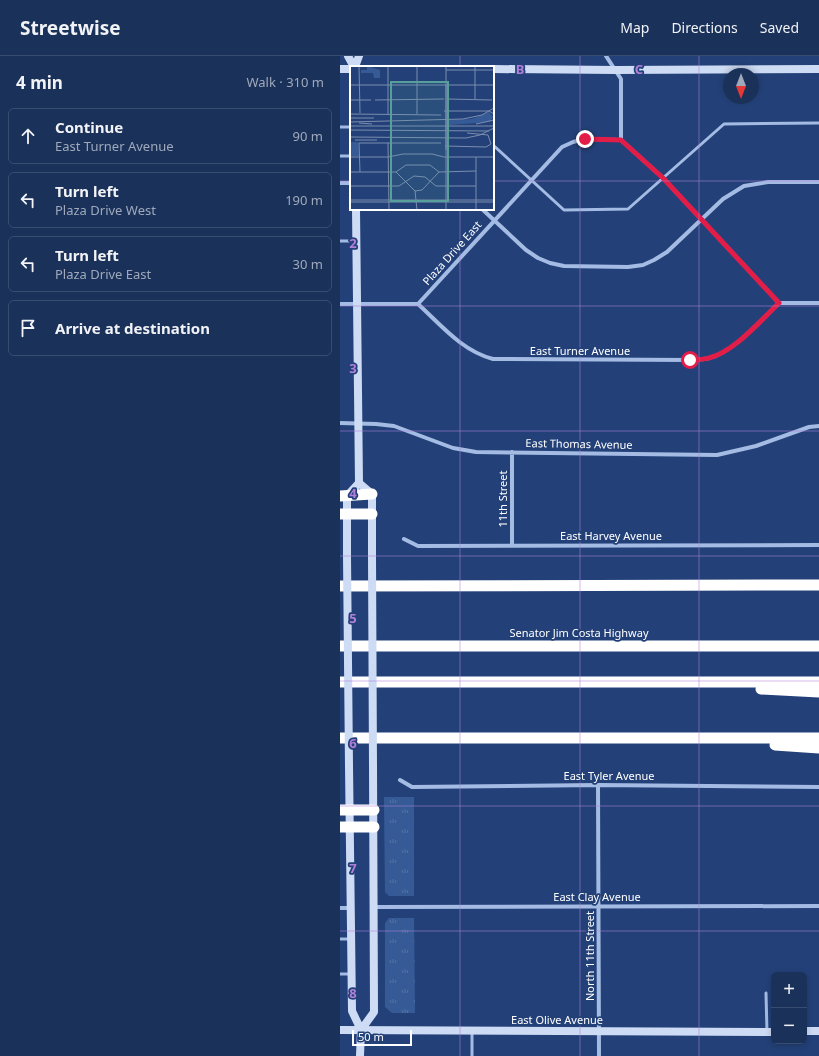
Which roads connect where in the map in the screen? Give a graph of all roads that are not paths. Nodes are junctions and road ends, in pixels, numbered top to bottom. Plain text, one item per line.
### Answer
1 (348, 56) edge
2 (359, 56) edge
3 (606, 56) edge
4 (354, 66) edge
5 (355, 66) edge
6 (494, 69) edge
7 (819, 69) edge
8 (616, 70) junction
9 (819, 123) edge
10 (621, 140) junction
11 (494, 146) edge
12 (663, 178) junction
13 (532, 180) junction
14 (819, 182) edge
15 (356, 210) edge
16 (483, 210) edge
17 (494, 220) junction
18 (702, 220) junction
19 (356, 241) junction
20 (340, 242) edge
21 (779, 303) junction
22 (819, 303) edge
23 (340, 304) edge
24 (356, 304) junction
25 (418, 304) junction
26 (340, 423) edge
27 (359, 423) junction
28 (819, 426) edge
29 (512, 452) junction
30 (359, 483) junction
31 (372, 494) junction
32 (344, 496) edge
33 (344, 514) edge
34 (372, 514) junction
35 (404, 540) dead end
36 (819, 545) edge
37 (512, 546) junction
38 (819, 577) edge
39 (749, 584) junction
40 (819, 585) edge
41 (340, 586) edge
42 (340, 642) edge
43 (340, 646) edge
44 (392, 646) junction
45 (819, 646) edge
46 (633, 682) junction
47 (819, 682) edge
48 (340, 684) edge
49 (819, 692) edge
50 (340, 738) edge
51 (632, 738) junction
52 (819, 738) edge
53 (819, 748) edge
54 (400, 780) dead end
55 (598, 785) junction
56 (819, 787) edge
57 (344, 810) edge
58 (374, 810) junction
59 (345, 827) edge
60 (374, 827) junction
61 (599, 906) junction
62 (819, 906) edge
63 (374, 907) junction
64 (340, 908) edge
65 (350, 908) junction
66 (340, 939) edge
67 (351, 939) junction
68 (340, 974) edge
69 (352, 974) junction
70 (766, 992) dead end
71 (340, 1030) edge
72 (360, 1030) junction
73 (472, 1031) junction
74 (807, 1031) edge
75 (819, 1031) edge
76 (599, 1032) junction
77 (771, 1032) edge
78 (360, 1056) edge
79 (472, 1056) edge
80 (599, 1056) edge

1 - 4 main road
2 - 5 main road
3 - 8 street
6 - 8 main road
7 - 8 main road
8 - 10 street
9 - 12 lane
10 - 12 street
10 - 13 street, Plaza Drive East
11 - 13 lane
12 - 13 lane
12 - 18 street
13 - 17 street, Plaza Drive East
14 - 18 street
15 - 19 main road
16 - 17 street
17 - 18 street
17 - 25 street, Plaza Drive East
18 - 21 street
19 - 20 lane
19 - 24 main road
21 - 22 street
21 - 25 street, East Turner Avenue
23 - 24 street
24 - 25 street
24 - 27 main road
26 - 27 street, East Thomas Avenue
27 - 29 street, East Thomas Avenue
27 - 30 main road
28 - 29 street, East Thomas Avenue
29 - 37 street, 11th Street
30 - 31 main road
30 - 32 main road
31 - 32 highway
31 - 34 main road
32 - 33 main road
33 - 34 highway
33 - 57 main road, bridge
34 - 58 main road, bridge
35 - 37 street, East Harvey Avenue
36 - 37 street, East Harvey Avenue
38 - 39 highway
39 - 40 highway
39 - 41 highway
42 - 44 highway
43 - 44 highway, Senator Jim Costa Highway
44 - 45 highway, Senator Jim Costa Highway
46 - 47 highway
46 - 48 highway
46 - 49 highway
50 - 51 highway
51 - 52 highway
51 - 53 highway
54 - 55 street, East Tyler Avenue
55 - 56 street, East Tyler Avenue
55 - 61 street, North 11th Street
57 - 58 highway
57 - 59 main road
58 - 60 main road
59 - 60 highway
59 - 65 main road
60 - 63 main road
61 - 62 street, East Clay Avenue
61 - 63 street, East Clay Avenue
61 - 76 street, North 11th Street
63 - 72 main road
64 - 65 street
65 - 67 main road
66 - 67 lane
67 - 69 main road
68 - 69 lane
69 - 72 main road
70 - 77 lane
71 - 72 main road, East Olive Avenue
72 - 73 main road, East Olive Avenue
72 - 78 main road
73 - 76 main road, East Olive Avenue
73 - 79 lane
74 - 75 main road
76 - 77 main road, East Olive Avenue
76 - 80 street, North 11th Street

